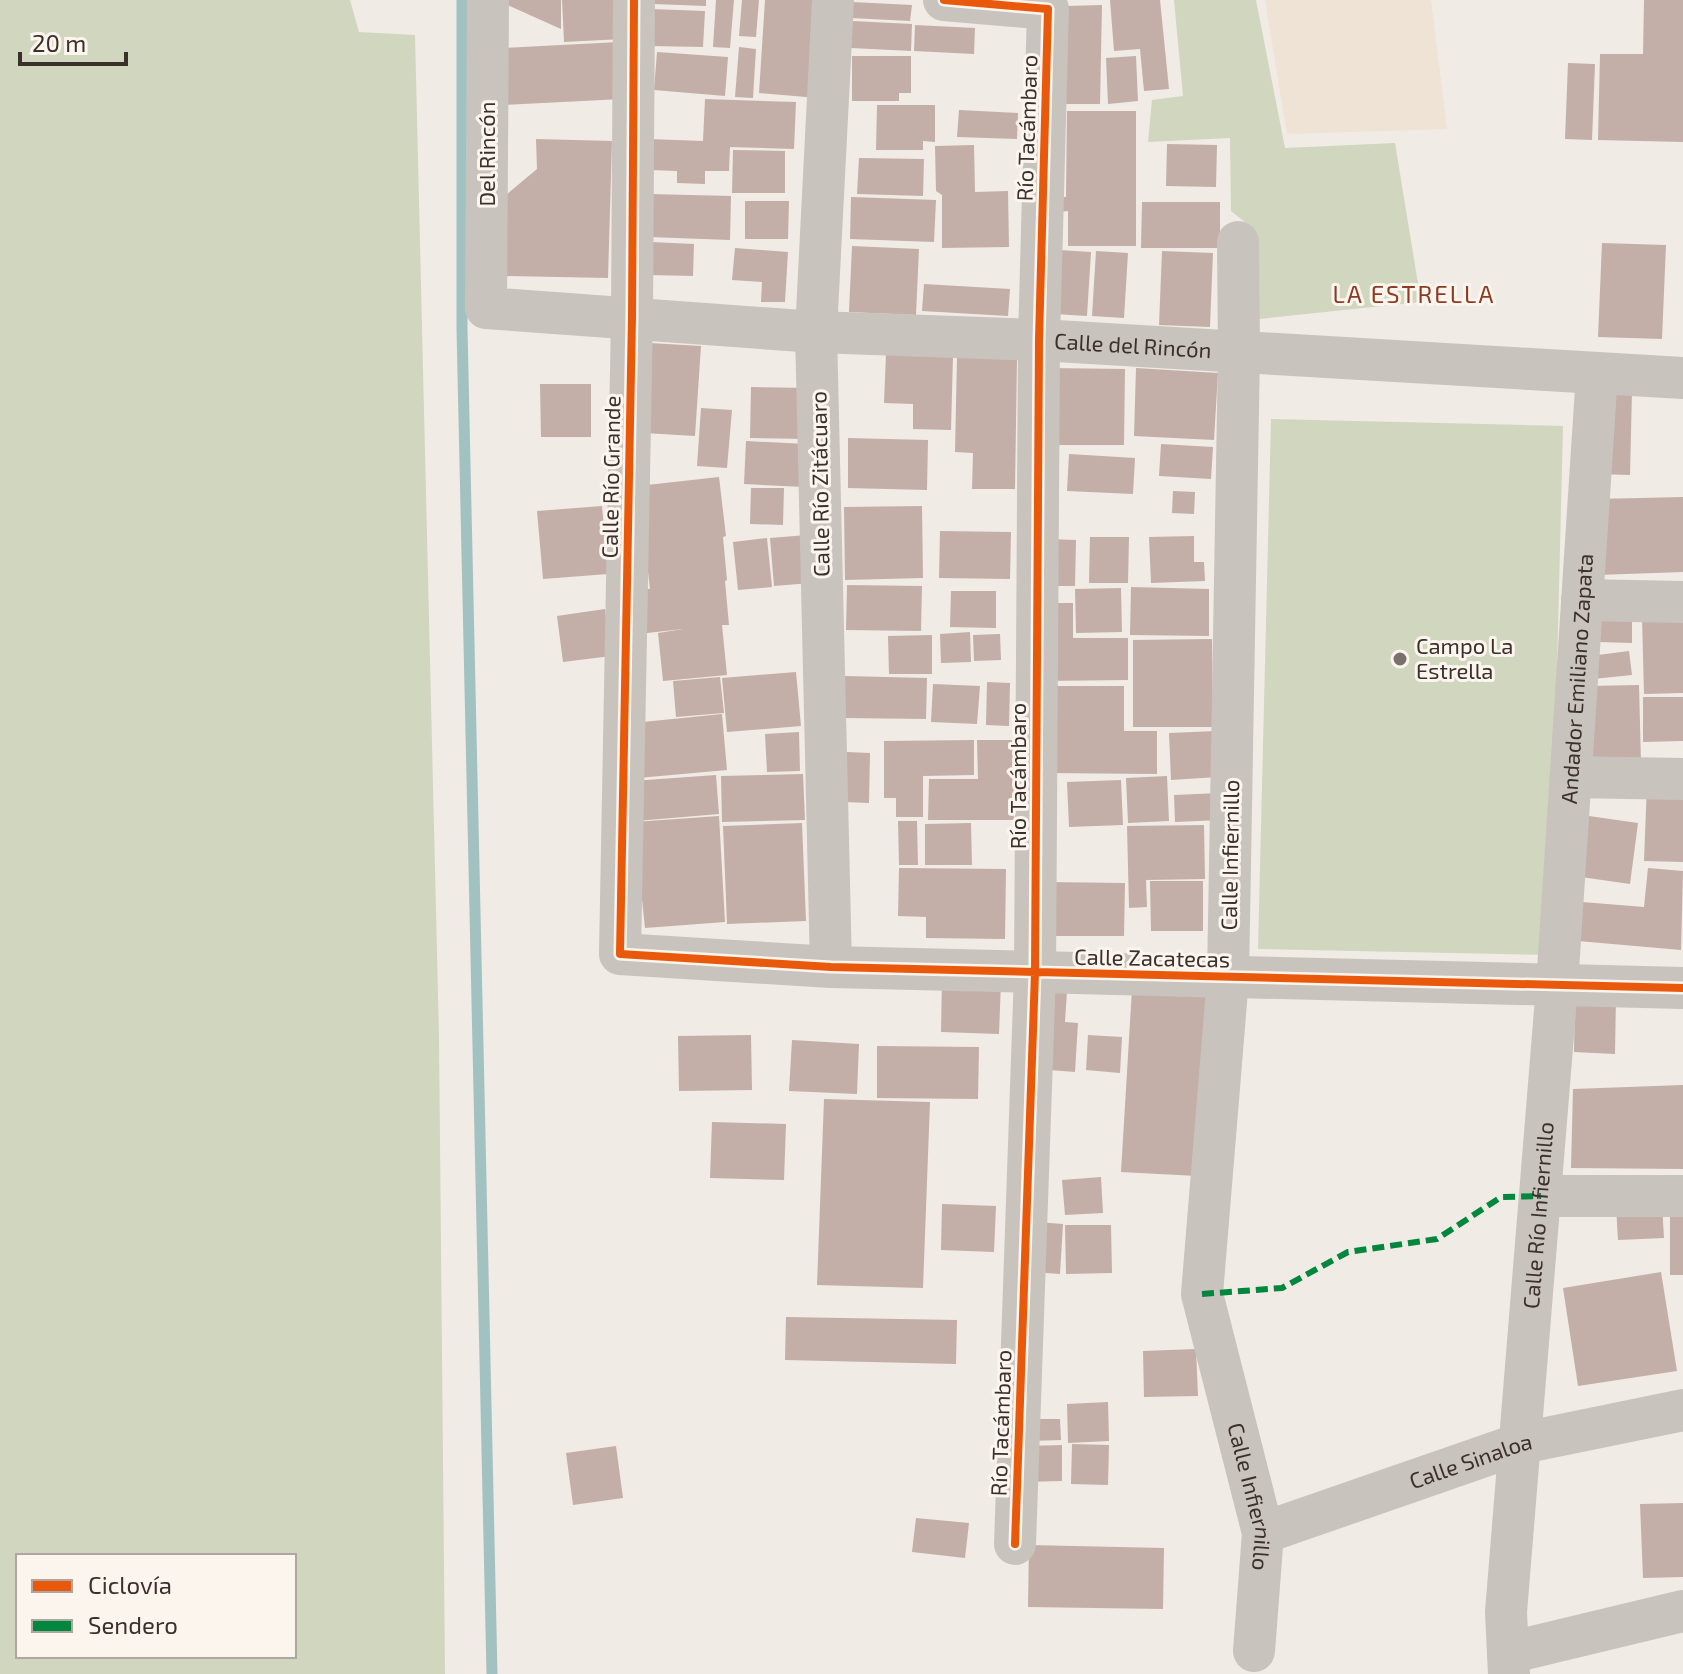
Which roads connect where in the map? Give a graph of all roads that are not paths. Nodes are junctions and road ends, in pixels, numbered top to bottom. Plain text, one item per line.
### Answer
1 (488, 0) edge
2 (634, 0) edge
3 (833, 0) edge
4 (944, 0) edge
5 (1238, 242) dead end
6 (486, 308) joint
7 (632, 317) junction
8 (816, 332) junction
9 (1039, 340) junction
10 (1239, 352) junction
11 (1597, 373) junction
12 (1683, 378) edge
13 (1582, 600) junction
14 (1683, 602) edge
15 (1571, 777) junction
16 (1683, 779) edge
17 (620, 954) joint
18 (831, 967) junction
19 (1035, 973) junction
20 (1228, 978) junction
21 (1557, 986) junction
22 (1683, 988) edge
23 (1541, 1196) junction
24 (1683, 1196) edge
25 (1683, 1410) edge
26 (1522, 1443) junction
27 (1263, 1533) junction
28 (1015, 1544) dead end
29 (1683, 1611) edge
30 (1254, 1651) dead end
31 (1508, 1663) edge

1 - 6 street, Del Rincón
2 - 7 street, Calle Río Grande
3 - 8 street, Calle Río Zitácuaro
4 - 9 street, Río Tacámbaro
5 - 10 street, Calle Infiernillo
6 - 7 street, Calle del Rincón
7 - 8 street, Calle del Rincón
7 - 17 street, Calle Río Grande
8 - 9 street, Calle del Rincón
8 - 18 street, Calle Río Zitácuaro
9 - 10 street, Calle del Rincón
9 - 19 street, Río Tacámbaro
10 - 11 street, Calle del Rincón
10 - 20 street, Calle Infiernillo
11 - 12 street, Calle del Rincón
11 - 13 street, Andador Emiliano Zapata
13 - 14 street
13 - 15 street, Andador Emiliano Zapata
15 - 16 street
15 - 21 street, Andador Emiliano Zapata
17 - 18 street, Calle Zacatecas
18 - 19 street, Calle Zacatecas
19 - 20 street, Calle Zacatecas
19 - 28 street, Río Tacámbaro
20 - 21 street, Calle Zacatecas
20 - 27 street, Calle Infiernillo
21 - 22 street, Calle Zacatecas
21 - 23 street, Calle Río Infiernillo
23 - 24 street
23 - 26 street, Calle Río Infiernillo
25 - 26 street, Calle Sinaloa
26 - 27 street, Calle Sinaloa
26 - 31 street, Calle Río Infiernillo
27 - 30 street, Calle Infiernillo
29 - 31 street

